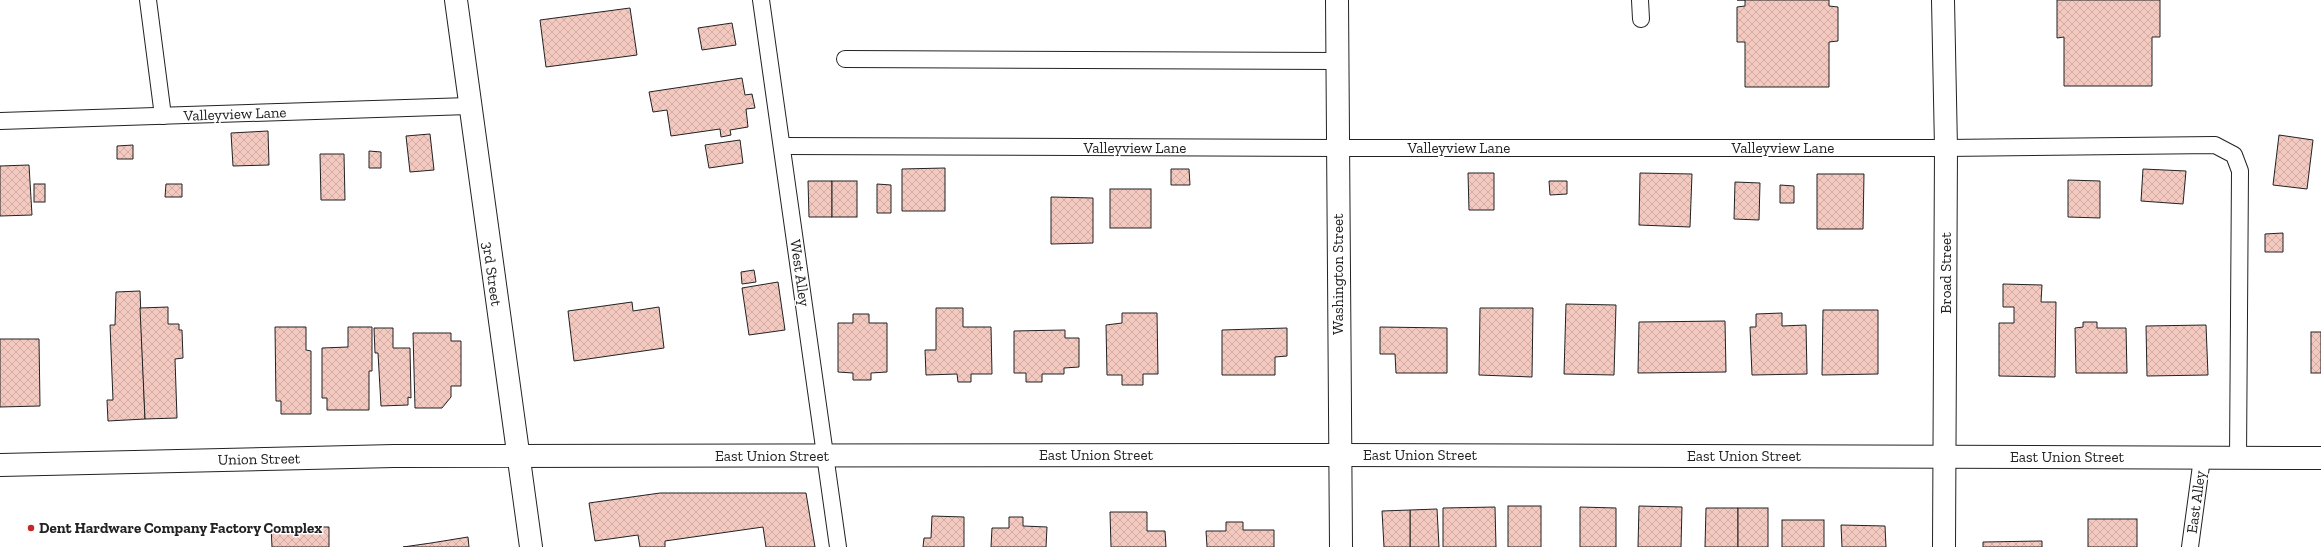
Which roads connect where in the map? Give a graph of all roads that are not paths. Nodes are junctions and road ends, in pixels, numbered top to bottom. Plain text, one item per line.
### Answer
1 (148, 0) edge
2 (456, 0) edge
3 (761, 0) edge
4 (1337, 0) edge
5 (1640, 0) edge
6 (1943, 0) edge
7 (1640, 20) dead end
8 (845, 59) dead end
9 (1337, 61) junction
10 (469, 106) junction
11 (163, 116) junction
12 (0, 121) edge
13 (782, 146) junction
14 (1338, 148) junction
15 (1946, 148) junction
16 (1340, 455) junction
17 (518, 456) junction
18 (825, 456) junction
19 (1946, 456) junction
20 (2202, 458) junction
21 (2238, 458) junction
22 (2321, 458) edge
23 (0, 465) edge
24 (531, 547) edge
25 (838, 547) edge
26 (1341, 547) edge
27 (1944, 547) edge
28 (2190, 547) edge

1 - 11 lane
2 - 10 street, 3rd Street
3 - 13 lane, West Alley
4 - 9 street, Washington Street
5 - 7 lane
6 - 15 street, Broad Street
8 - 9 lane
9 - 14 street, Washington Street
10 - 11 lane, Valleyview Lane
10 - 17 street, 3rd Street
11 - 12 lane, Valleyview Lane
13 - 14 lane, Valleyview Lane
13 - 18 lane, West Alley
14 - 15 lane, Valleyview Lane
14 - 16 street, Washington Street
15 - 19 street, Broad Street
15 - 21 lane, Valleyview Lane
16 - 18 street, East Union Street
16 - 19 street, East Union Street
16 - 26 street, Washington Street
17 - 18 street, East Union Street
17 - 23 street, Union Street
17 - 24 street, 3rd Street
18 - 25 lane, West Alley
19 - 20 street, East Union Street
19 - 27 street, Broad Street
20 - 21 street, East Union Street
20 - 28 lane, East Alley
21 - 22 street, East Union Street

